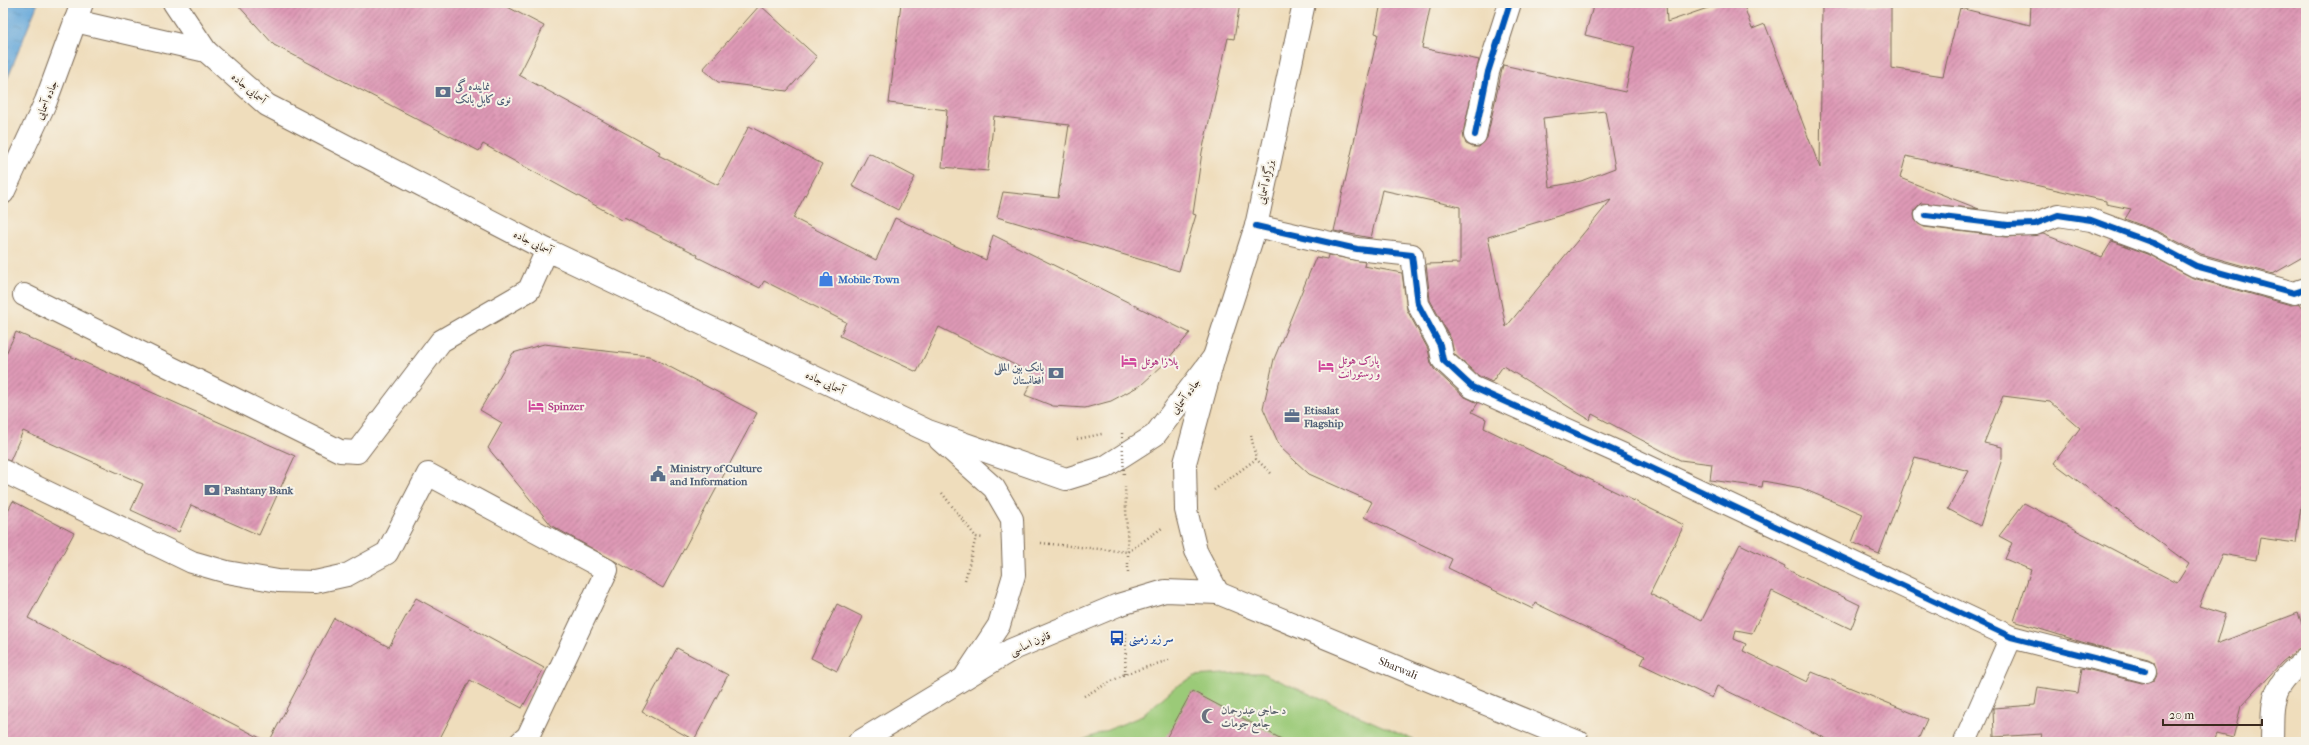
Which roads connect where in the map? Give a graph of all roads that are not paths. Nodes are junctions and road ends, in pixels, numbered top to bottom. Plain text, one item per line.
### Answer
1 (174, 3) edge
2 (1304, 3) edge
3 (1510, 3) edge
4 (78, 12) edge
5 (206, 51) junction
6 (1475, 135) dead end
7 (3, 193) edge
8 (1926, 216) dead end
9 (1256, 226) junction
10 (547, 250) junction
11 (2306, 290) edge
12 (24, 294) dead end
13 (1214, 357) junction
14 (928, 431) junction
15 (3, 471) edge
16 (1218, 593) junction
17 (2011, 637) junction
18 (2306, 659) edge
19 (2145, 671) dead end
20 (961, 681) junction
21 (521, 742) edge
22 (859, 742) edge
23 (1578, 742) edge
24 (1966, 742) edge
25 (2272, 742) edge

1 - 5 main road, آسمایی جاده
2 - 9 main road, بزرگراه آسمایی
3 - 6 main road
4 - 5 main road
4 - 7 main road, جاده آسمایی
5 - 10 main road, آسمایی جاده
8 - 11 main road
9 - 13 main road, بزرگراه آسمایی
9 - 17 main road
10 - 12 main road
10 - 14 main road, آسمایی جاده
13 - 14 main road, جاده آسمایی
13 - 16 main road, جاده آسمایی
14 - 20 main road
15 - 21 main road
16 - 20 main road, قانون اساسی
16 - 23 main road, Sharwali
17 - 19 main road
17 - 24 main road
18 - 25 main road
20 - 22 main road, قانون اساسی

